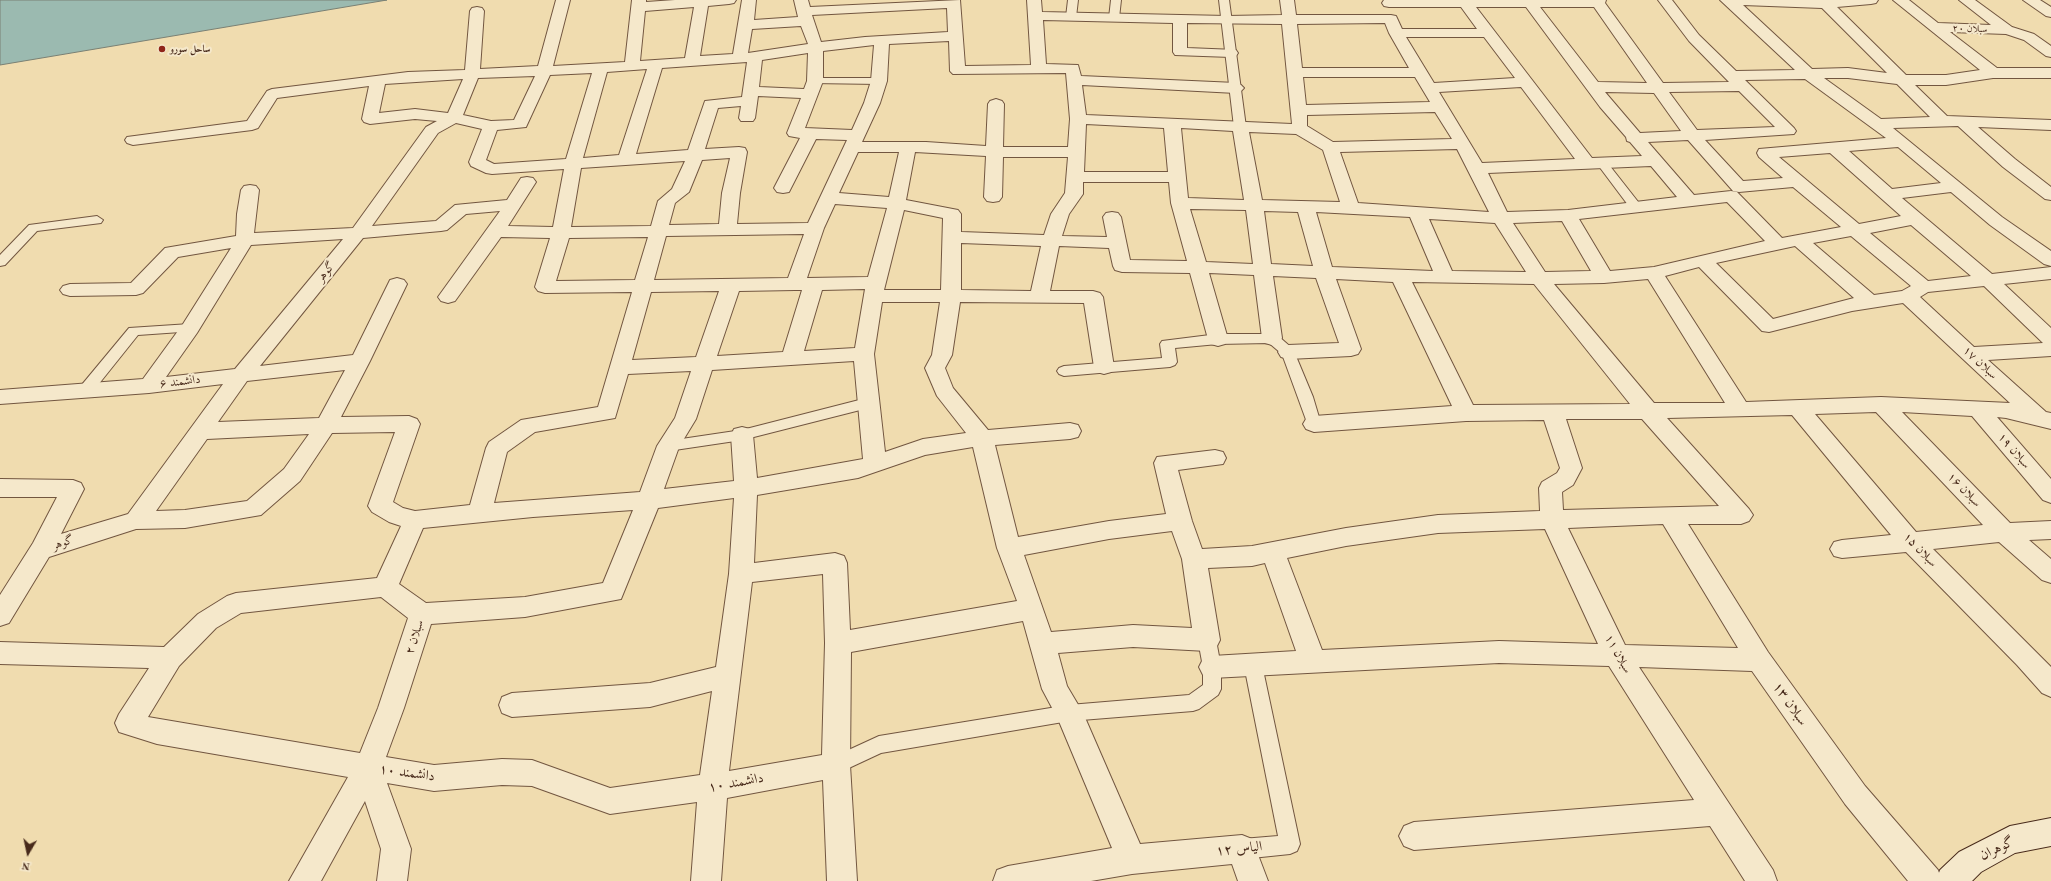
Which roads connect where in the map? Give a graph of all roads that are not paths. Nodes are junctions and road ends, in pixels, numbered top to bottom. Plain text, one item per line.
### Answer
1 (563, 0) edge
2 (729, 0) edge
3 (749, 0) edge
4 (1034, 0) edge
5 (1072, 0) edge
6 (1116, 0) edge
7 (1224, 0) edge
8 (1287, 0) edge
9 (1665, 0) edge
10 (1729, 0) edge
11 (1871, 0) edge
12 (1900, 0) edge
13 (1966, 0) edge
14 (2030, 0) edge
15 (703, 1) edge
16 (1598, 1) edge
17 (953, 2) edge
18 (1464, 2) edge
19 (1530, 3) junction
20 (639, 4) edge
21 (1826, 4) junction
22 (860, 5) edge
23 (478, 11) dead end
24 (804, 11) edge
25 (2051, 13) edge
26 (1391, 14) edge
27 (1036, 16) junction
28 (1071, 17) junction
29 (1114, 18) junction
30 (1180, 19) junction
31 (1227, 20) junction
32 (1289, 20) junction
33 (746, 25) junction
34 (1934, 27) junction
35 (2007, 30) junction
36 (1486, 33) junction
37 (956, 36) junction
38 (2029, 36) junction
39 (2051, 36) edge
40 (882, 40) junction
41 (865, 41) junction
42 (816, 47) junction
43 (2051, 52) edge
44 (1231, 53) junction
45 (748, 58) junction
46 (692, 61) junction
47 (656, 64) junction
48 (632, 66) junction
49 (601, 68) junction
50 (1038, 69) junction
51 (544, 72) junction
52 (1420, 72) junction
53 (1992, 72) junction
54 (2051, 72) edge
55 (1295, 73) junction
56 (1808, 74) junction
57 (472, 75) junction
58 (1074, 80) junction
59 (1902, 80) junction
60 (378, 81) junction
61 (879, 81) junction
62 (1738, 81) junction
63 (1526, 82) junction
64 (812, 87) junction
65 (1593, 87) junction
66 (1236, 88) junction
67 (1430, 88) junction
68 (1657, 88) junction
69 (749, 96) junction
70 (996, 104) dead end
71 (1441, 107) junction
72 (1300, 110) junction
73 (454, 118) junction
74 (747, 118) dead end
75 (1078, 119) junction
76 (1943, 122) junction
77 (1964, 122) junction
78 (1172, 123) junction
79 (1875, 124) junction
80 (2033, 124) junction
81 (2051, 125) edge
82 (491, 126) junction
83 (1240, 127) junction
84 (1300, 129) junction
85 (810, 134) junction
86 (1692, 135) junction
87 (1633, 138) junction
88 (133, 140) dead end
89 (2051, 140) edge
90 (856, 141) junction
91 (1902, 142) junction
92 (1463, 144) junction
93 (1330, 147) junction
94 (908, 148) junction
95 (1835, 148) junction
96 (994, 152) junction
97 (1075, 152) junction
98 (695, 156) junction
99 (626, 161) junction
100 (1654, 161) junction
101 (1594, 163) junction
102 (573, 164) junction
103 (1477, 168) junction
104 (1075, 177) junction
105 (1177, 177) junction
106 (527, 182) dead end
107 (1797, 182) junction
108 (1953, 187) junction
109 (783, 188) dead end
110 (250, 190) dead end
111 (1888, 195) junction
112 (2051, 195) edge
113 (993, 196) dead end
114 (830, 198) junction
115 (1689, 200) junction
116 (897, 203) junction
117 (1180, 203) junction
118 (1254, 205) junction
119 (511, 206) junction
120 (1306, 206) junction
121 (1635, 206) junction
122 (1351, 208) junction
123 (1417, 212) junction
124 (1568, 215) junction
125 (1112, 217) dead end
126 (1501, 218) junction
127 (1915, 219) junction
128 (97, 220) dead end
129 (815, 228) junction
130 (728, 230) junction
131 (1853, 230) junction
132 (496, 231) junction
133 (658, 231) junction
134 (358, 233) junction
135 (561, 233) junction
136 (952, 237) junction
137 (245, 240) junction
138 (1799, 240) junction
139 (1051, 242) junction
140 (1118, 243) junction
141 (1778, 244) junction
142 (1704, 260) junction
143 (2051, 260) edge
144 (0, 262) edge
145 (1198, 267) junction
146 (1262, 270) junction
147 (1324, 273) junction
148 (1654, 273) junction
149 (2051, 273) edge
150 (1400, 276) junction
151 (1445, 277) junction
152 (1604, 277) junction
153 (1539, 278) junction
154 (1988, 280) junction
155 (397, 284) dead end
156 (804, 284) junction
157 (644, 285) junction
158 (731, 285) junction
159 (875, 289) junction
160 (70, 290) dead end
161 (1916, 292) junction
162 (951, 296) junction
163 (448, 297) dead end
164 (1039, 297) junction
165 (1871, 302) junction
166 (190, 328) junction
167 (1272, 338) junction
168 (1218, 339) junction
169 (2051, 340) edge
170 (2051, 349) edge
171 (1288, 352) junction
172 (864, 354) junction
173 (1970, 354) junction
174 (791, 359) junction
175 (360, 361) junction
176 (703, 364) junction
177 (1104, 367) junction
178 (620, 368) junction
179 (1064, 371) dead end
180 (241, 375) junction
181 (150, 386) junction
182 (85, 391) junction
183 (6, 397) edge
184 (867, 403) junction
185 (1881, 404) junction
186 (1798, 408) junction
187 (1977, 408) junction
188 (1740, 410) junction
189 (1648, 411) junction
190 (1553, 412) junction
191 (1466, 413) junction
192 (0, 414) edge
193 (2047, 423) edge
194 (1314, 424) joint
195 (326, 425) junction
196 (200, 431) junction
197 (1070, 431) dead end
198 (742, 435) junction
199 (982, 438) junction
200 (668, 446) junction
201 (1215, 458) dead end
202 (874, 464) junction
203 (0, 488) edge
204 (746, 488) junction
205 (2051, 494) edge
206 (649, 500) junction
207 (480, 513) junction
208 (1670, 515) junction
209 (1552, 518) junction
210 (136, 520) junction
211 (415, 520) junction
212 (1180, 521) junction
213 (2051, 530) edge
214 (2004, 532) junction
215 (1910, 541) junction
216 (1009, 548) junction
217 (1842, 549) dead end
218 (41, 550) junction
219 (1273, 552) junction
220 (1194, 559) junction
221 (2051, 573) edge
222 (742, 574) junction
223 (385, 587) junction
224 (1032, 609) junction
225 (422, 614) junction
226 (0, 616) edge
227 (1207, 640) junction
228 (838, 643) junction
229 (1041, 644) junction
230 (0, 653) edge
231 (1617, 656) junction
232 (170, 658) junction
233 (1759, 660) junction
234 (1313, 662) junction
235 (1253, 665) junction
236 (1212, 667) junction
237 (729, 675) junction
238 (2051, 685) edge
239 (512, 705) dead end
240 (1069, 713) junction
241 (836, 765) junction
242 (368, 768) junction
243 (713, 787) junction
244 (1718, 812) junction
245 (2051, 832) edge
246 (1414, 836) dead end
247 (1242, 849) junction
248 (1132, 859) junction
249 (1089, 874) edge
250 (304, 881) edge
251 (392, 881) edge
252 (706, 881) edge
253 (842, 881) edge
254 (1008, 881) edge
255 (1252, 881) edge
256 (1762, 881) edge
257 (1927, 881) edge
258 (1950, 881) edge

1 - 51 street
2 - 15 street
3 - 33 street
4 - 27 street
5 - 28 lane
6 - 29 lane
7 - 31 lane
8 - 32 street
9 - 62 street
10 - 21 street
10 - 56 street
11 - 21 street
12 - 34 street
13 - 35 street, سبلان ۲۰
14 - 25 street
15 - 20 street
15 - 46 street
16 - 19 street
16 - 68 street
17 - 22 street
17 - 37 street
18 - 19 street
18 - 26 street
18 - 36 street
19 - 65 street
20 - 48 street
21 - 59 street
22 - 24 street
22 - 41 street
23 - 57 street
24 - 33 street
24 - 42 street
26 - 32 street
26 - 36 street
26 - 52 street
27 - 28 street
27 - 50 street
28 - 29 street
29 - 30 street
30 - 31 street
30 - 44 street
31 - 32 street
31 - 44 lane
32 - 55 street
33 - 45 street
34 - 35 street, سبلان ۲۰
34 - 53 street
35 - 38 street, سبلان ۲۰
36 - 63 street
37 - 40 street
37 - 50 street
38 - 39 street
38 - 43 street, سبلان ۲۰
40 - 41 street
40 - 61 street
41 - 42 street
42 - 45 street
42 - 64 street
44 - 66 lane
45 - 46 street
45 - 69 street
46 - 47 street
47 - 48 street
47 - 99 street
48 - 49 street
49 - 51 street
49 - 102 street
50 - 58 street
51 - 57 street
51 - 82 street
52 - 55 street
52 - 67 street
53 - 54 street
53 - 59 street
55 - 72 street
56 - 59 street
56 - 62 street
56 - 79 street
57 - 60 street
57 - 73 street
58 - 66 street
58 - 75 street
59 - 76 street
60 - 73 street
60 - 88 street
61 - 64 lane
61 - 90 street
62 - 68 street
62 - 86 street
63 - 67 street
63 - 101 street
64 - 69 street
64 - 85 street
65 - 68 street
65 - 87 street
66 - 83 lane
67 - 71 street
68 - 86 street
69 - 74 street
69 - 98 street
70 - 96 street
71 - 72 street
71 - 92 street
72 - 84 street
73 - 82 street
73 - 134 street, گوهر
75 - 78 street
75 - 97 street
76 - 77 street
76 - 79 street
77 - 80 street
77 - 112 street
78 - 83 street
78 - 105 street
79 - 91 street
80 - 81 street
80 - 89 street
82 - 102 street
83 - 84 street
83 - 118 street
84 - 93 street
85 - 90 street
85 - 109 street
86 - 87 street
86 - 107 street
87 - 100 street
90 - 94 street
90 - 114 street
91 - 95 street
91 - 108 street
92 - 93 street
92 - 103 street
93 - 122 street
94 - 96 street
94 - 116 street
95 - 107 street, سبلان ۱۷
95 - 111 street
96 - 97 street
96 - 113 street
97 - 104 street
98 - 99 street
98 - 130 street
98 - 133 street
99 - 102 street
100 - 101 street
100 - 115 street
101 - 103 street
101 - 121 lane
102 - 135 street
103 - 126 street
104 - 105 street
104 - 139 street
105 - 117 street
106 - 119 street
107 - 131 street, سبلان ۱۷
108 - 111 street
108 - 143 street
110 - 137 street
111 - 127 street
114 - 116 street
114 - 129 street
115 - 121 street
115 - 141 street
116 - 136 street
116 - 159 street
117 - 118 street
117 - 145 street
118 - 120 street
118 - 146 street
119 - 132 street
119 - 134 street
120 - 122 street
120 - 147 street
121 - 124 street
122 - 123 street
123 - 126 street
123 - 151 street
124 - 126 street
124 - 152 street
125 - 140 street
126 - 153 street
127 - 131 street
127 - 154 street
128 - 144 lane
129 - 130 street
129 - 156 street
130 - 133 street
131 - 138 street
131 - 161 street, سبلان ۱۷
132 - 135 street
132 - 163 street
133 - 135 street
133 - 157 street
134 - 137 street
134 - 180 street, گوهر
135 - 157 street
136 - 139 street
136 - 162 street
137 - 160 street
137 - 166 street
138 - 141 street
138 - 165 street
139 - 140 street
139 - 164 street
140 - 145 street
141 - 142 street
142 - 148 street
142 - 165 street
145 - 146 street
145 - 168 street
146 - 147 street
146 - 167 street
147 - 150 street
147 - 171 street
148 - 152 street
148 - 188 street
149 - 154 street
150 - 151 street
150 - 191 street
151 - 153 street
152 - 153 street
153 - 189 street
154 - 161 street
154 - 169 street
155 - 175 street, گوهر
156 - 158 street
156 - 159 street
156 - 174 street
157 - 158 street
157 - 178 street
158 - 176 street
159 - 162 street
159 - 172 street
161 - 165 street
161 - 173 street, سبلان ۱۷
162 - 164 street
162 - 199 street
164 - 177 street
166 - 181 street
166 - 182 lane
167 - 168 lane
167 - 171 lane
168 - 177 lane
170 - 173 street
171 - 194 lane
172 - 174 street
172 - 184 street
173 - 193 street, سبلان ۱۷
174 - 176 street
175 - 180 street, دانشمند ۶
175 - 195 street, گوهر
176 - 178 street
176 - 200 street
177 - 179 lane
178 - 207 street
180 - 181 street, دانشمند ۶
180 - 196 street, گوهر
181 - 182 street, دانشمند ۶
182 - 183 street, دانشمند ۶
183 - 192 street
184 - 198 lane
184 - 202 street
185 - 186 street
185 - 187 street
185 - 214 street, سبلان ۱۶
186 - 188 street
186 - 215 street, سبلان ۱۵
187 - 193 street
187 - 205 street, سبلان ۱۹
188 - 189 street
189 - 190 street
189 - 208 street
190 - 191 street
190 - 209 street, سبلان ۱۱
191 - 194 street
195 - 196 street
195 - 210 street, گوهر
195 - 211 street
196 - 210 street, گوهر
197 - 199 street
198 - 200 lane
198 - 204 street
199 - 202 street
199 - 216 street
200 - 206 street
201 - 212 street
202 - 204 street
203 - 218 street
204 - 206 street
204 - 222 street
206 - 207 street
206 - 225 street
207 - 211 street
208 - 209 street
208 - 233 street, سبلان ۱۳
209 - 219 street
209 - 231 street, سبلان ۱۱
210 - 218 street, گوهر
211 - 223 street
212 - 216 street
212 - 220 street
213 - 214 street
214 - 215 street
214 - 221 street, سبلان ۱۶
215 - 217 street
215 - 238 street, سبلان ۱۵
216 - 224 street
218 - 226 street, گوهر
219 - 220 street
219 - 234 street
220 - 227 street
222 - 228 street
222 - 237 street
223 - 225 street, سبلان ۲
223 - 232 street
224 - 228 street
224 - 229 street
225 - 242 street, سبلان ۲
227 - 229 street
227 - 236 lane
228 - 241 street
229 - 240 street
230 - 232 street
231 - 233 street
231 - 234 street
231 - 244 street, سبلان ۱۱
232 - 242 street, دانشمند ۱۰
233 - 257 street, سبلان ۱۳
234 - 235 street
235 - 236 street
235 - 247 lane, الیاس ۱۲
236 - 240 lane
237 - 239 street
237 - 243 street
240 - 241 lane
240 - 248 street
241 - 243 street, دانشمند ۱۰
241 - 253 street
242 - 243 street, دانشمند ۱۰
242 - 250 street, سبلان ۲
242 - 251 street
243 - 252 street
244 - 246 street
244 - 256 street, سبلان ۱۱
245 - 258 street, گوهران
247 - 248 street, الیاس ۱۲
247 - 255 street
248 - 249 street, الیاس ۱۲
249 - 254 street, الیاس ۱۲

